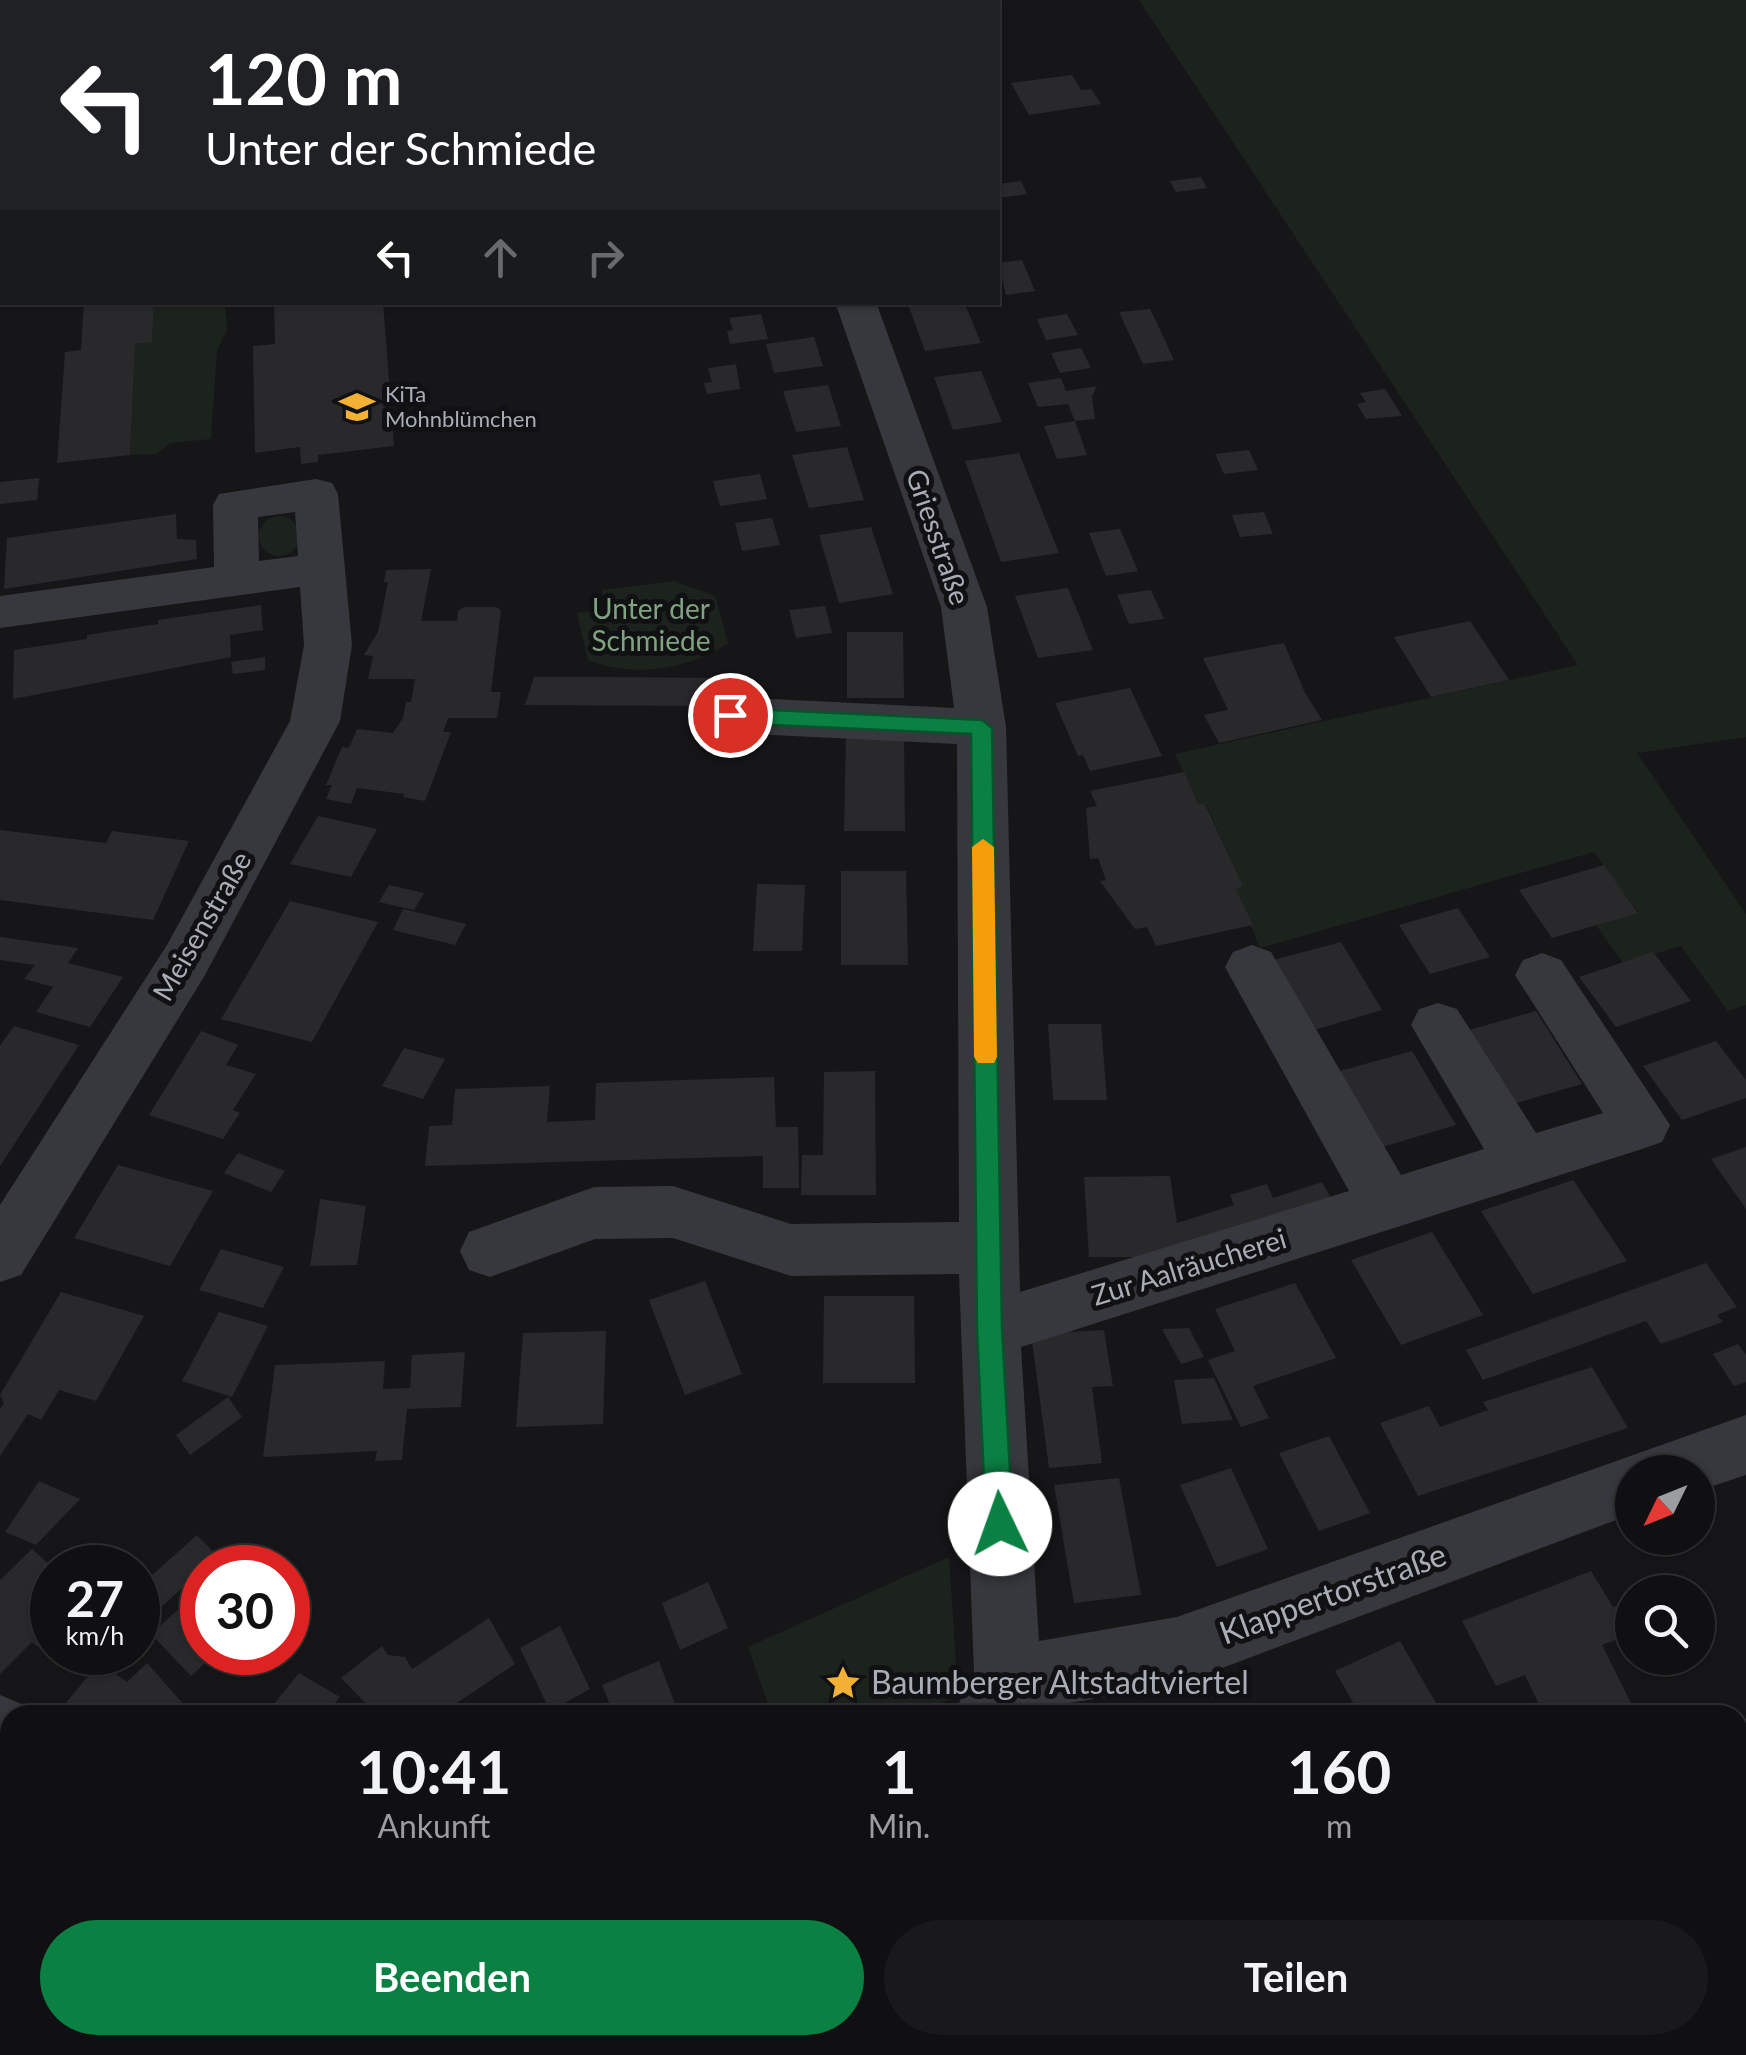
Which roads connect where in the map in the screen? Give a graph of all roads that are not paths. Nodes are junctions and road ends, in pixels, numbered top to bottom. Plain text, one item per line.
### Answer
1 (856, 305) edge
2 (323, 568) junction
3 (237, 579) junction
4 (0, 612) edge
5 (730, 715) dead end
6 (982, 728) junction
7 (1252, 967) dead end
8 (1542, 975) dead end
9 (1438, 1025) dead end
10 (1522, 1162) junction
11 (1387, 1204) junction
12 (988, 1248) junction
13 (490, 1251) dead end
14 (0, 1256) edge
15 (990, 1329) junction
16 (1746, 1445) edge
17 (1715, 1455) edge
18 (1615, 1490) edge
19 (998, 1698) edge

1 - 6 street, Griesstraße
2 - 3 street
2 - 3 street, Meisenstraße
2 - 14 street, Meisenstraße
3 - 4 street
5 - 6 street
6 - 12 street, Griesstraße
7 - 11 street
8 - 10 street, Zur Aalräucherei
9 - 10 street
10 - 11 street, Zur Aalräucherei
11 - 15 street, Zur Aalräucherei
12 - 13 street
12 - 15 street, Griesstraße
15 - 19 street, Griesstraße
16 - 17 street
18 - 19 street, Klappertorstraße

